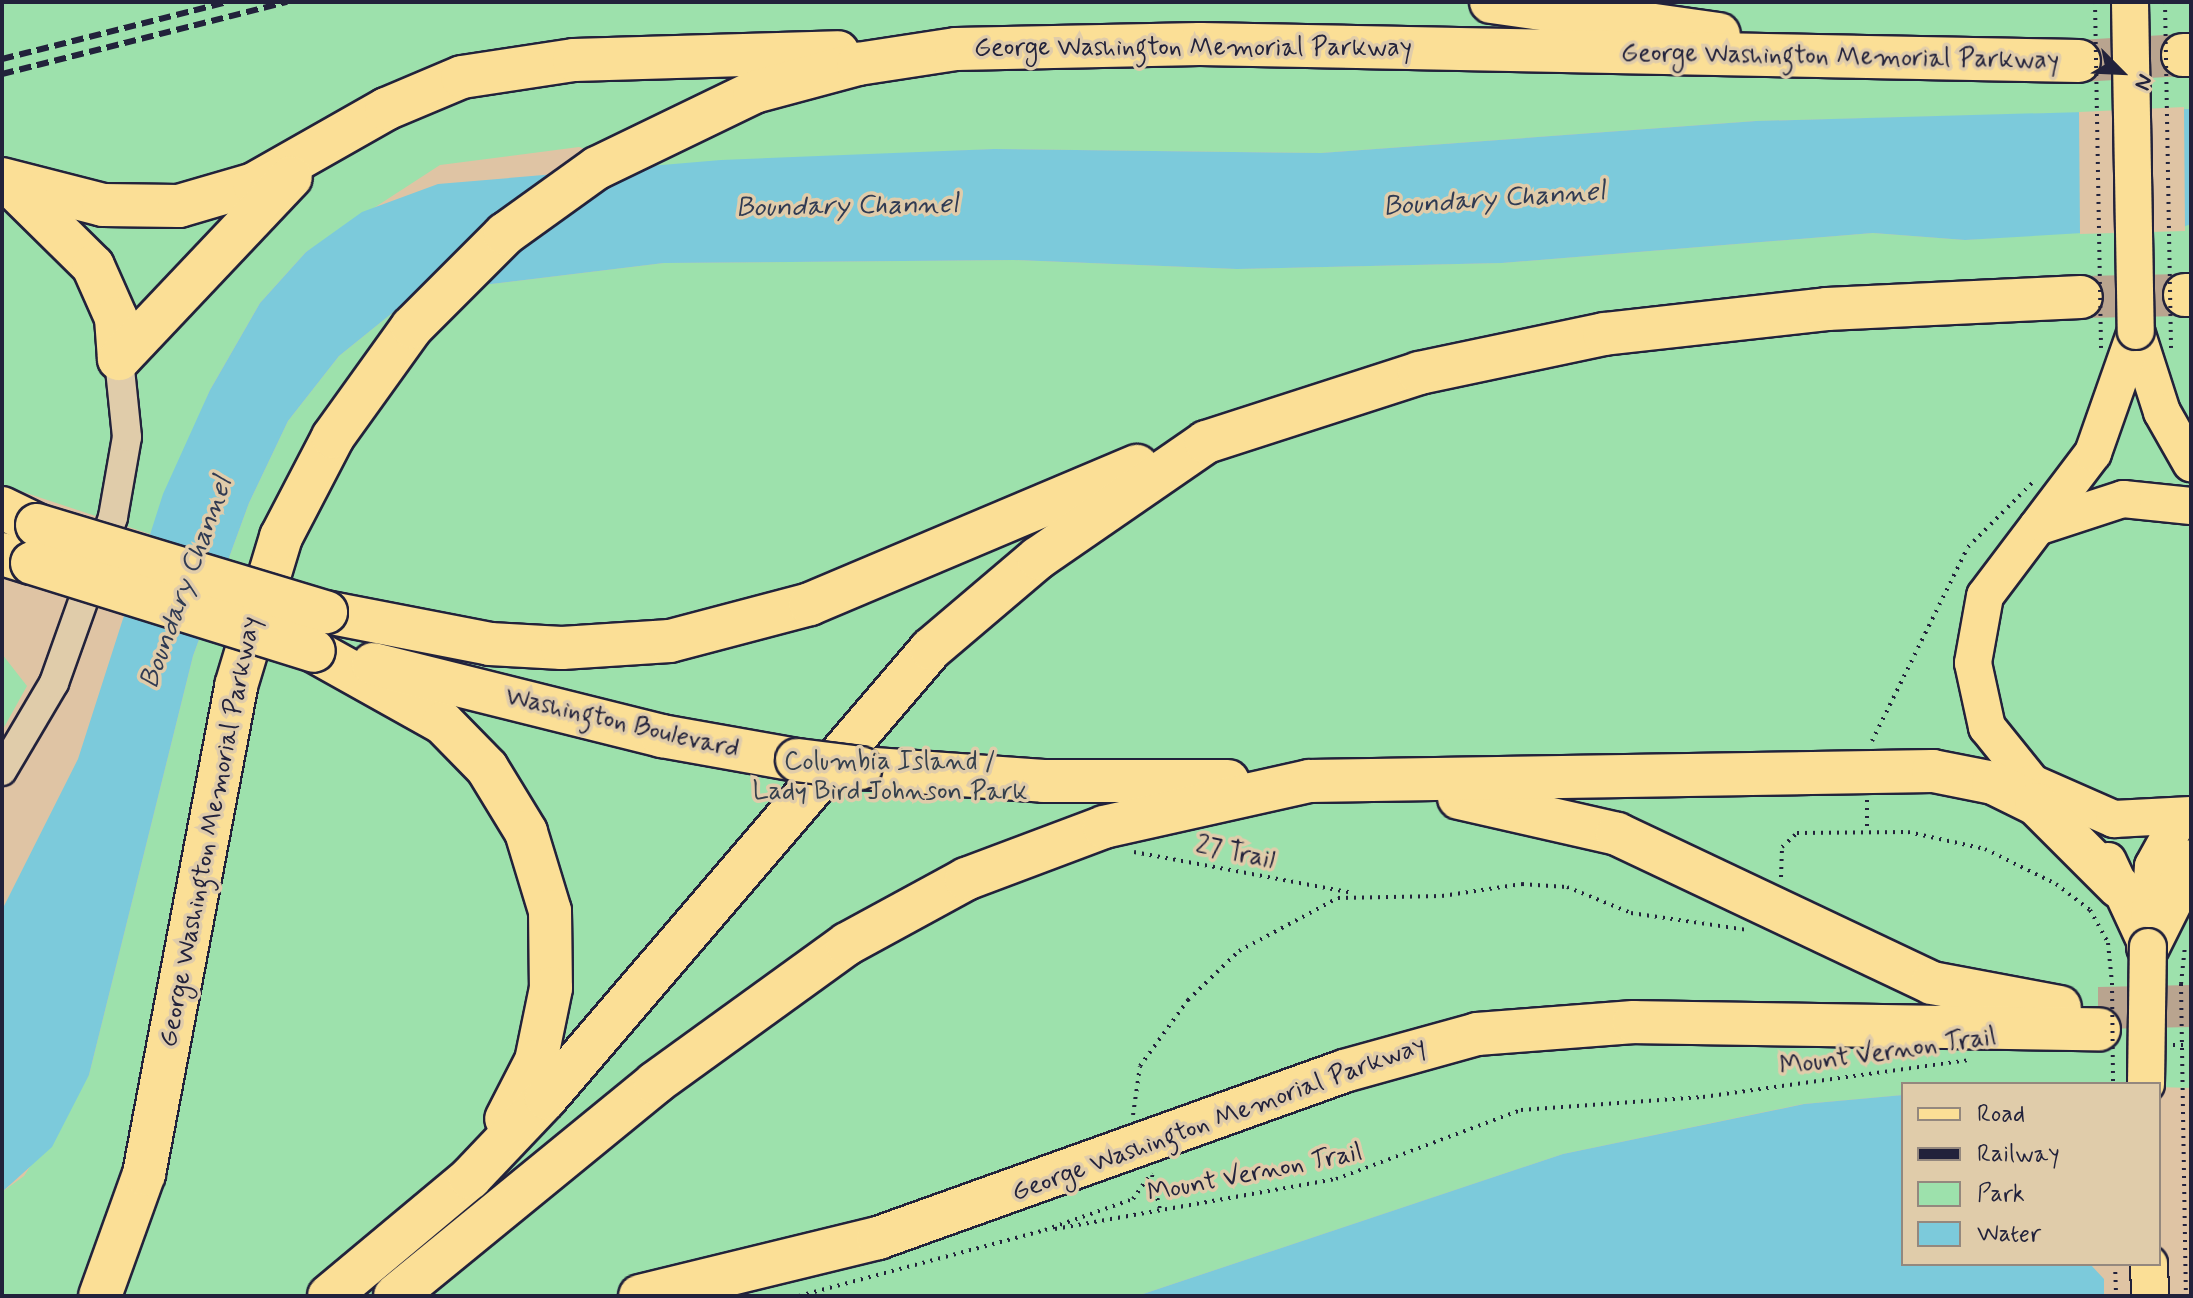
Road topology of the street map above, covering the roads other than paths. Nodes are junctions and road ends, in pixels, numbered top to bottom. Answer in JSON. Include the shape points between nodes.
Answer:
{"nodes":[{"id":1,"x":1491,"y":2,"type":"edge"},
{"id":2,"x":2130,"y":2,"type":"edge"},
{"id":3,"x":906,"y":54,"type":"junction"},
{"id":4,"x":1878,"y":61,"type":"junction"},
{"id":5,"x":2079,"y":61,"type":"tunnel mouth"},
{"id":6,"x":321,"y":149,"type":"junction"},
{"id":7,"x":2,"y":180,"type":"edge"},
{"id":8,"x":2,"y":204,"type":"edge"},
{"id":9,"x":2081,"y":297,"type":"tunnel mouth"},
{"id":10,"x":2136,"y":348,"type":"junction"},
{"id":11,"x":119,"y":359,"type":"junction"},
{"id":12,"x":1206,"y":442,"type":"junction"},
{"id":13,"x":2191,"y":463,"type":"edge"},
{"id":14,"x":2191,"y":506,"type":"edge"},
{"id":15,"x":2037,"y":527,"type":"junction"},
{"id":16,"x":15,"y":533,"type":"edge"},
{"id":17,"x":320,"y":631,"type":"junction"},
{"id":18,"x":2007,"y":760,"type":"junction"},
{"id":19,"x":2,"y":771,"type":"edge"},
{"id":20,"x":1876,"y":776,"type":"junction"},
{"id":21,"x":1364,"y":780,"type":"junction"},
{"id":22,"x":1309,"y":781,"type":"junction"},
{"id":23,"x":2054,"y":796,"type":"junction"},
{"id":24,"x":2185,"y":817,"type":"edge"},
{"id":25,"x":2191,"y":861,"type":"edge"},
{"id":26,"x":2119,"y":887,"type":"junction"},
{"id":27,"x":2148,"y":947,"type":"junction"},
{"id":28,"x":2146,"y":1082,"type":"edge"},
{"id":29,"x":470,"y":1178,"type":"junction"},
{"id":30,"x":2149,"y":1266,"type":"edge"},
{"id":31,"x":100,"y":1296,"type":"edge"},
{"id":32,"x":329,"y":1296,"type":"edge"},
{"id":33,"x":395,"y":1296,"type":"edge"},
{"id":34,"x":640,"y":1296,"type":"edge"},
{"id":35,"x":2150,"y":1296,"type":"edge"}],
"edges":[{"from":1,"to":4,"type":"highway"},
{"from":2,"to":10,"type":"main road","bridge":true},
{"from":3,"to":4,"type":"highway","name":"George Washington Memorial Parkway","via":[[1200,44]]},
{"from":3,"to":6,"type":"highway","via":[[664,56],[517,66],[438,86]]},
{"from":3,"to":31,"type":"highway","name":"George Washington Memorial Parkway","via":[[754,92],[631,147],[505,234],[383,363],[313,470],[254,610],[151,1140]]},
{"from":4,"to":5,"type":"highway","name":"George Washington Memorial Parkway"},
{"from":6,"to":7,"type":"highway","via":[[230,194],[166,207],[103,205]]},
{"from":6,"to":11,"type":"highway"},
{"from":7,"to":11,"type":"highway","via":[[43,211],[93,266],[116,318]]},
{"from":8,"to":11,"type":"highway","via":[[73,271]]},
{"from":9,"to":12,"type":"highway","via":[[1827,309],[1604,334],[1419,373]]},
{"from":10,"to":13,"type":"main road","via":[[2162,412]]},
{"from":10,"to":15,"type":"main road","via":[[2093,453]]},
{"from":11,"to":19,"type":"street","via":[[127,437],[113,517],[54,683]]},
{"from":12,"to":17,"type":"highway","name":"Washington Boulevard","via":[[821,600],[707,634],[551,648]]},
{"from":12,"to":29,"type":"highway","via":[[1038,558],[931,649]]},
{"from":14,"to":15,"type":"main road","via":[[2123,499]]},
{"from":15,"to":18,"type":"main road","via":[[1997,574],[1976,628],[1977,695]]},
{"from":16,"to":17,"type":"highway","name":"Washington Boulevard","bridge":true},
{"from":17,"to":22,"type":"highway","name":"Washington Boulevard","bridge":true,"via":[[662,736],[797,760],[1044,781]]},
{"from":17,"to":29,"type":"highway","via":[[471,749],[515,809],[545,884],[553,962],[542,1038],[527,1081]]},
{"from":18,"to":20,"type":"highway","via":[[1936,757]]},
{"from":18,"to":23,"type":"main road"},
{"from":20,"to":21,"type":"highway"},
{"from":20,"to":26,"type":"highway","via":[[1963,774],[2024,796],[2071,831]]},
{"from":21,"to":22,"type":"highway"},
{"from":21,"to":34,"type":"highway","name":"George Washington Memorial Parkway","via":[[1535,810],[1617,834],[1952,990],[2103,1007],[1634,1022],[1477,1034],[1344,1071],[878,1238]]},
{"from":22,"to":33,"type":"highway","via":[[1080,834],[911,906],[698,1050]]},
{"from":23,"to":24,"type":"main road","via":[[2114,819]]},
{"from":23,"to":26,"type":"main road","via":[[2093,833]]},
{"from":24,"to":27,"type":"main road","via":[[2153,866]]},
{"from":25,"to":27,"type":"highway"},
{"from":26,"to":27,"type":"main road"},
{"from":27,"to":28,"type":"main road","bridge":true},
{"from":29,"to":32,"type":"highway"},
{"from":30,"to":35,"type":"main road"}]}
